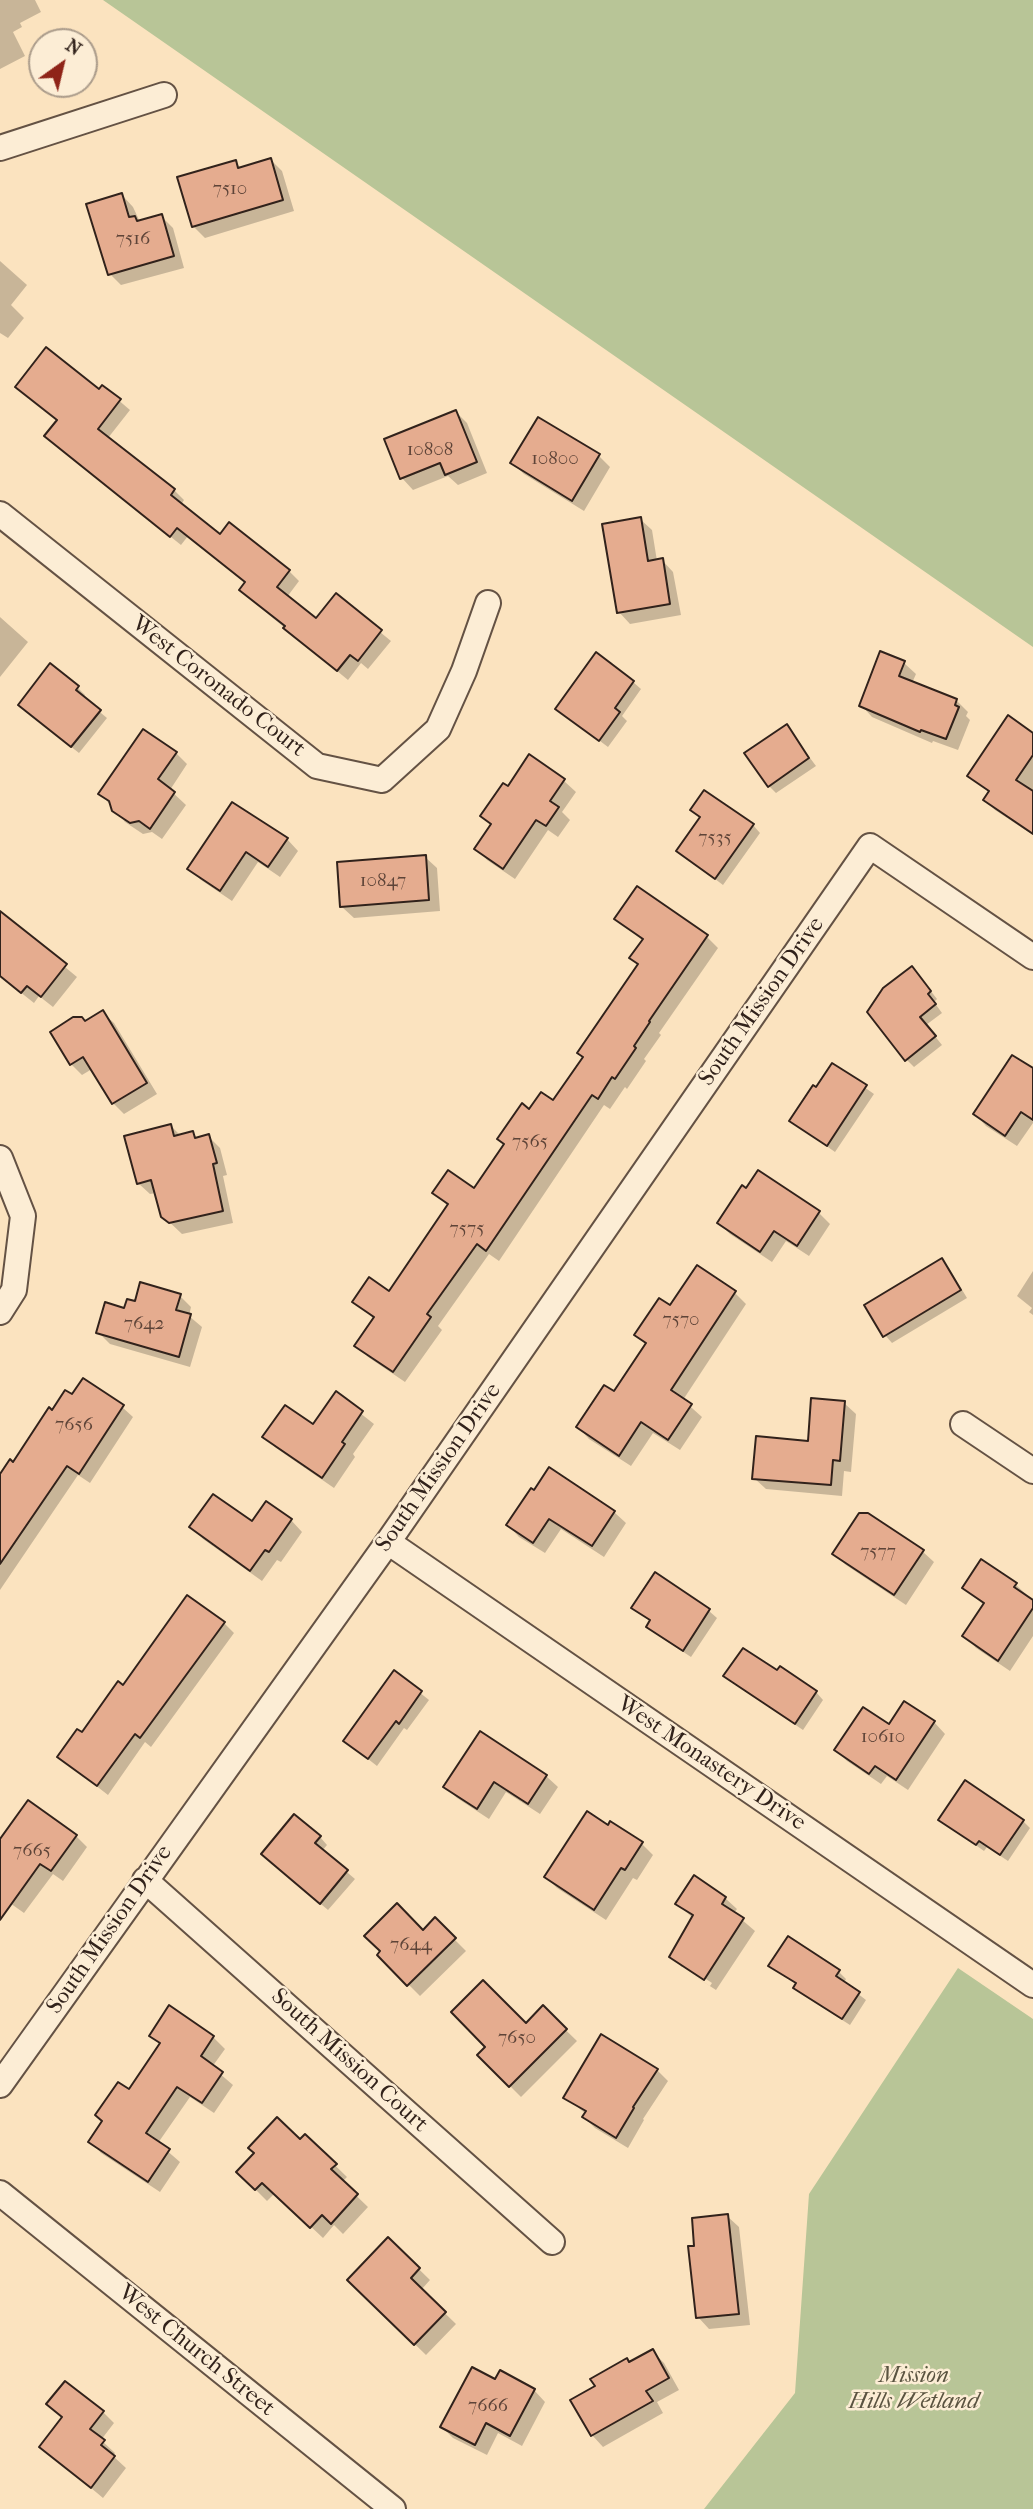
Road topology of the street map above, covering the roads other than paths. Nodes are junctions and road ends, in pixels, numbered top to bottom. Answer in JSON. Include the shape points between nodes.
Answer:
{"nodes":[{"id":1,"x":164,"y":95,"type":"dead end"},
{"id":2,"x":0,"y":148,"type":"edge"},
{"id":3,"x":0,"y":514,"type":"edge"},
{"id":4,"x":488,"y":603,"type":"dead end"},
{"id":5,"x":1033,"y":957,"type":"edge"},
{"id":6,"x":0,"y":1158,"type":"edge"},
{"id":7,"x":0,"y":1312,"type":"edge"},
{"id":8,"x":963,"y":1424,"type":"dead end"},
{"id":9,"x":1033,"y":1471,"type":"edge"},
{"id":10,"x":388,"y":1542,"type":"junction"},
{"id":11,"x":145,"y":1880,"type":"junction"},
{"id":12,"x":1033,"y":1985,"type":"edge"},
{"id":13,"x":0,"y":2085,"type":"edge"},
{"id":14,"x":0,"y":2193,"type":"edge"},
{"id":15,"x":552,"y":2242,"type":"dead end"},
{"id":16,"x":393,"y":2509,"type":"edge"}],
"edges":[{"from":1,"to":2,"type":"street"},
{"from":3,"to":4,"type":"street","name":"West Coronado Court","via":[[317,766],[382,780],[438,729]]},
{"from":5,"to":10,"type":"street","name":"South Mission Drive","via":[[870,846]]},
{"from":6,"to":7,"type":"street","via":[[23,1216],[14,1290]]},
{"from":8,"to":9,"type":"street"},
{"from":10,"to":11,"type":"street","name":"South Mission Drive"},
{"from":10,"to":12,"type":"street","name":"West Monastery Drive"},
{"from":11,"to":13,"type":"street","name":"South Mission Drive"},
{"from":11,"to":15,"type":"street","name":"South Mission Court"},
{"from":14,"to":16,"type":"street","name":"West Church Street"}]}
